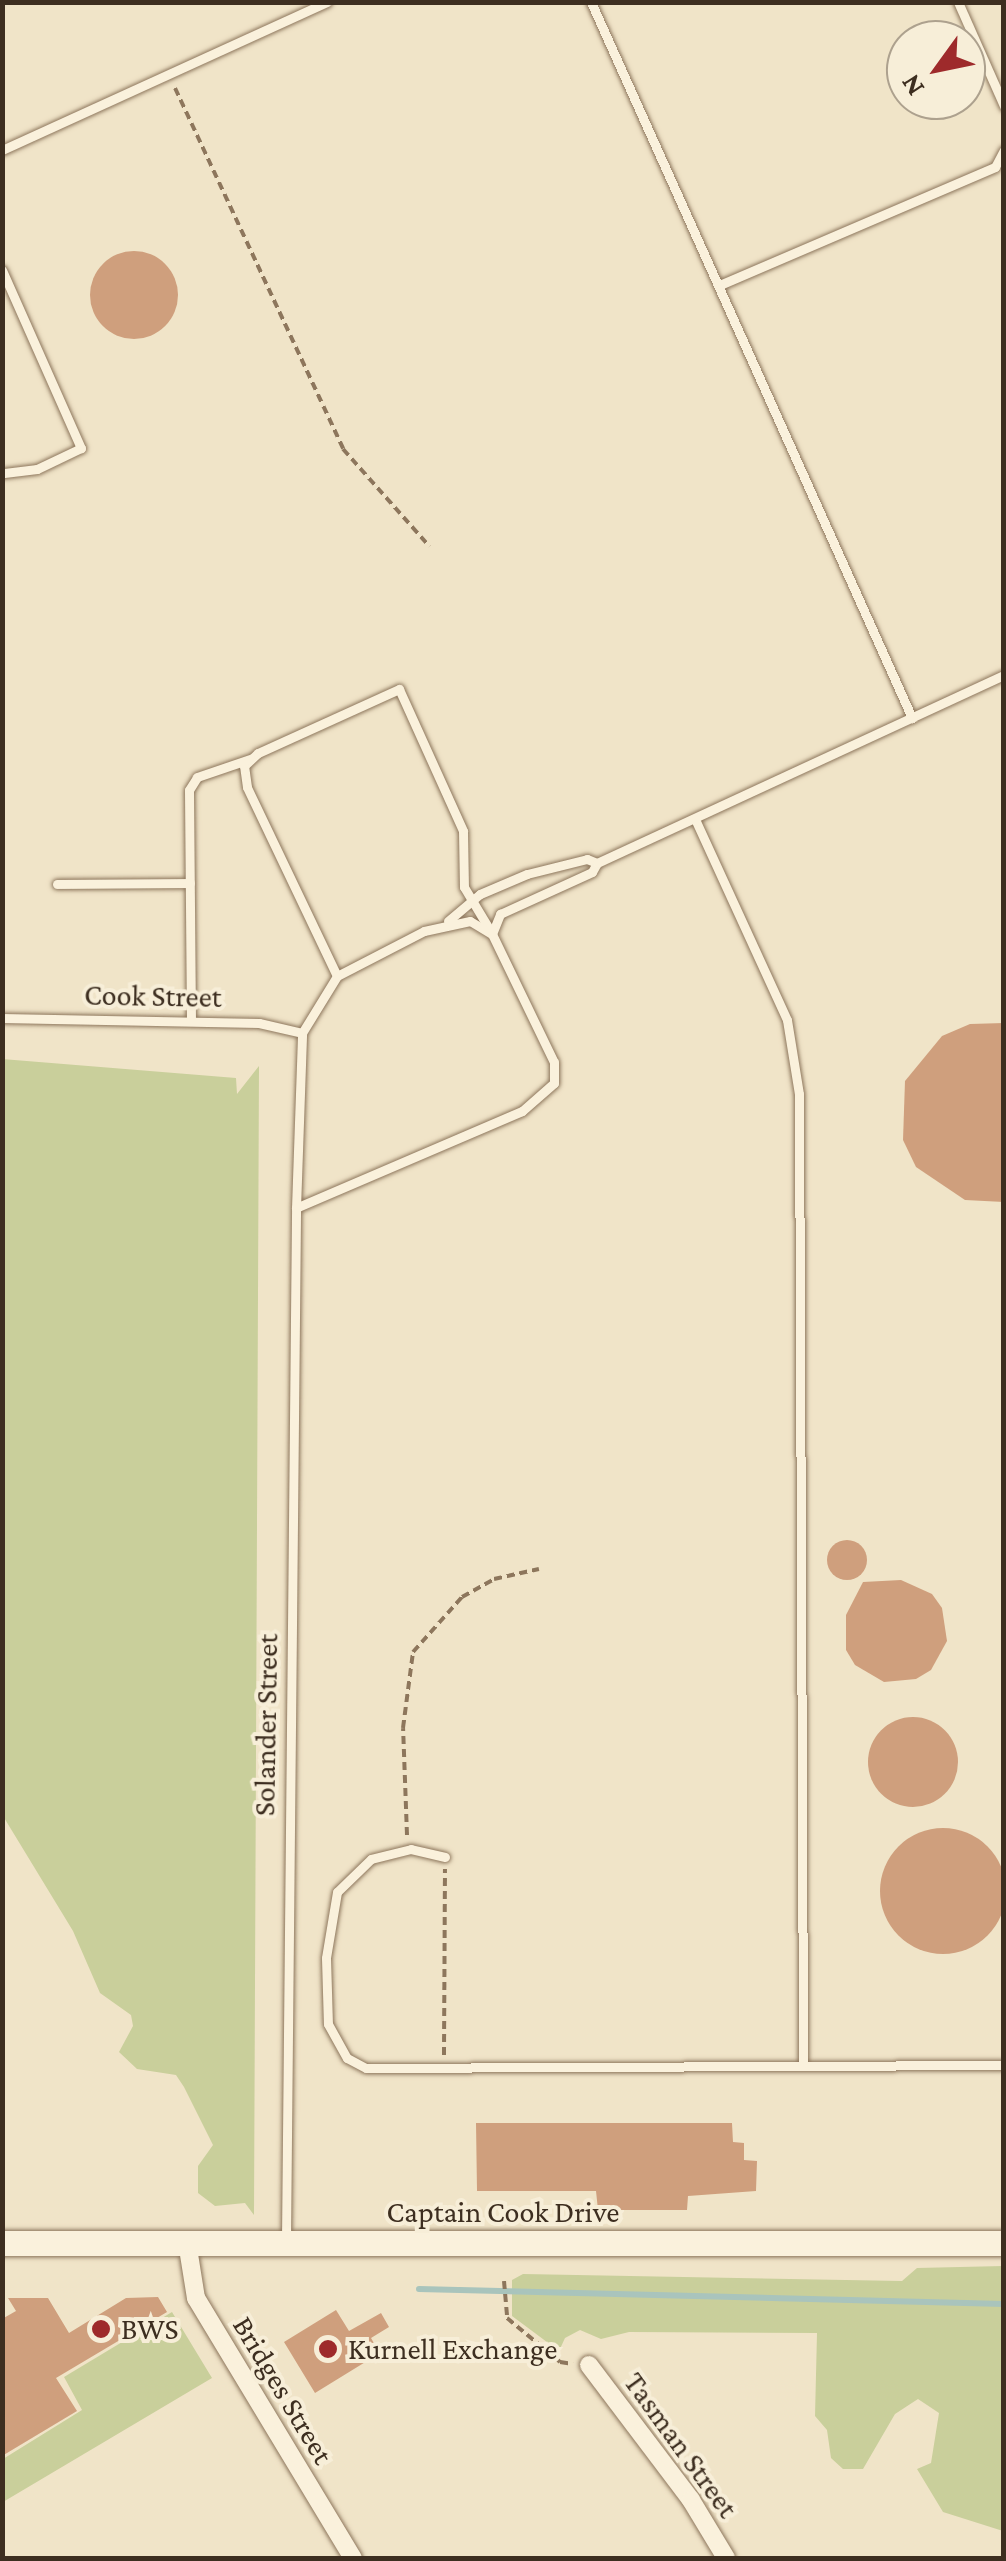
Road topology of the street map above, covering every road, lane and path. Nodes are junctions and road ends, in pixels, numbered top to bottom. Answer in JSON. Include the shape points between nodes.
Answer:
{"nodes":[{"id":1,"x":327,"y":2,"type":"edge"},
{"id":2,"x":591,"y":2,"type":"edge"},
{"id":3,"x":958,"y":2,"type":"edge"},
{"id":4,"x":169,"y":75,"type":"junction"},
{"id":5,"x":1004,"y":106,"type":"edge"},
{"id":6,"x":2,"y":150,"type":"edge"},
{"id":7,"x":1004,"y":150,"type":"edge"},
{"id":8,"x":2,"y":270,"type":"edge"},
{"id":9,"x":722,"y":284,"type":"junction"},
{"id":10,"x":2,"y":472,"type":"edge"},
{"id":11,"x":429,"y":546,"type":"dead end"},
{"id":12,"x":1004,"y":674,"type":"edge"},
{"id":13,"x":912,"y":718,"type":"junction"},
{"id":14,"x":251,"y":759,"type":"junction"},
{"id":15,"x":694,"y":820,"type":"junction"},
{"id":16,"x":597,"y":863,"type":"junction"},
{"id":17,"x":190,"y":883,"type":"junction"},
{"id":18,"x":57,"y":884,"type":"dead end"},
{"id":19,"x":473,"y":901,"type":"junction"},
{"id":20,"x":448,"y":922,"type":"junction"},
{"id":21,"x":492,"y":934,"type":"junction"},
{"id":22,"x":337,"y":976,"type":"junction"},
{"id":23,"x":2,"y":1018,"type":"edge"},
{"id":24,"x":191,"y":1021,"type":"junction"},
{"id":25,"x":302,"y":1033,"type":"junction"},
{"id":26,"x":296,"y":1208,"type":"junction"},
{"id":27,"x":539,"y":1568,"type":"dead end"},
{"id":28,"x":411,"y":1850,"type":"junction"},
{"id":29,"x":445,"y":1857,"type":"joint"},
{"id":30,"x":803,"y":2065,"type":"junction"},
{"id":31,"x":1004,"y":2065,"type":"edge"},
{"id":32,"x":453,"y":2071,"type":"junction"},
{"id":33,"x":187,"y":2242,"type":"junction"},
{"id":34,"x":2,"y":2243,"type":"edge"},
{"id":35,"x":1004,"y":2243,"type":"edge"},
{"id":36,"x":286,"y":2244,"type":"junction"},
{"id":37,"x":504,"y":2280,"type":"dead end"},
{"id":38,"x":588,"y":2366,"type":"joint"},
{"id":39,"x":352,"y":2558,"type":"edge"},
{"id":40,"x":726,"y":2558,"type":"edge"}],
"edges":[{"from":1,"to":4,"type":"lane"},
{"from":2,"to":9,"type":"lane"},
{"from":3,"to":5,"type":"lane"},
{"from":4,"to":6,"type":"lane"},
{"from":4,"to":11,"type":"path","via":[[343,449]]},
{"from":7,"to":9,"type":"lane","via":[[995,167]]},
{"from":8,"to":10,"type":"lane","via":[[81,448],[37,470]]},
{"from":9,"to":13,"type":"lane"},
{"from":12,"to":13,"type":"lane"},
{"from":13,"to":15,"type":"lane"},
{"from":14,"to":17,"type":"lane","via":[[197,777],[189,790]]},
{"from":14,"to":19,"type":"lane","via":[[399,688],[463,831],[464,887]]},
{"from":14,"to":22,"type":"lane","via":[[244,766],[247,786]]},
{"from":15,"to":16,"type":"lane"},
{"from":15,"to":30,"type":"lane","via":[[787,1020],[799,1094]]},
{"from":16,"to":19,"type":"lane","via":[[545,868]]},
{"from":16,"to":21,"type":"lane","via":[[592,872],[500,914]]},
{"from":17,"to":18,"type":"lane"},
{"from":17,"to":24,"type":"lane"},
{"from":19,"to":20,"type":"lane"},
{"from":19,"to":21,"type":"lane"},
{"from":20,"to":21,"type":"lane","via":[[470,920]]},
{"from":20,"to":22,"type":"lane"},
{"from":21,"to":26,"type":"lane","via":[[554,1062],[554,1083],[522,1111]]},
{"from":22,"to":25,"type":"lane","name":"Solander Street"},
{"from":23,"to":24,"type":"lane","name":"Cook Street"},
{"from":24,"to":25,"type":"lane","name":"Cook Street","via":[[259,1023]]},
{"from":25,"to":26,"type":"lane","name":"Solander Street"},
{"from":26,"to":36,"type":"lane","name":"Solander Street"},
{"from":27,"to":28,"type":"path","via":[[494,1579],[462,1597],[412,1652],[403,1728],[404,1820]]},
{"from":28,"to":29,"type":"lane"},
{"from":28,"to":32,"type":"lane","via":[[371,1859],[337,1892],[326,1958],[328,2024],[347,2058],[366,2068]]},
{"from":29,"to":32,"type":"path","via":[[444,2061]]},
{"from":30,"to":31,"type":"lane"},
{"from":30,"to":32,"type":"lane"},
{"from":33,"to":34,"type":"main road","name":"Captain Cook Drive"},
{"from":33,"to":36,"type":"main road","name":"Captain Cook Drive"},
{"from":33,"to":39,"type":"street","name":"Bridges Street","via":[[196,2298]]},
{"from":35,"to":36,"type":"main road","name":"Captain Cook Drive"},
{"from":37,"to":38,"type":"path","via":[[504,2312],[560,2362]]},
{"from":38,"to":40,"type":"street","name":"Tasman Street","via":[[692,2500]]}]}
